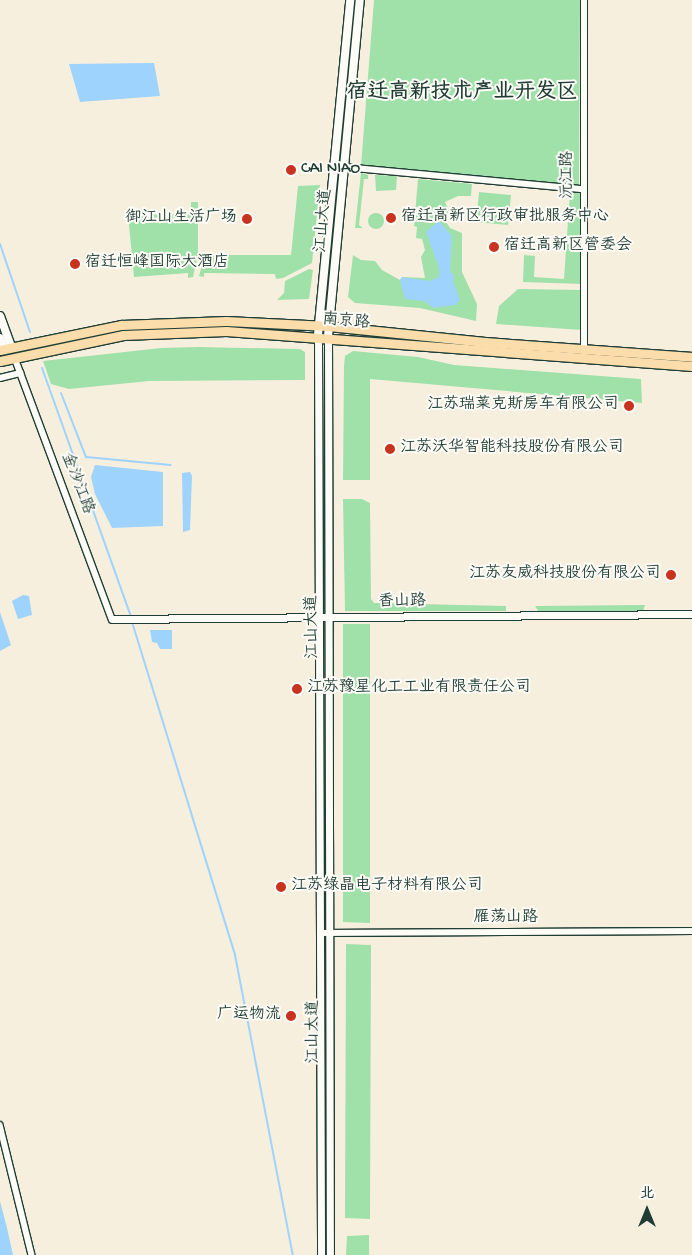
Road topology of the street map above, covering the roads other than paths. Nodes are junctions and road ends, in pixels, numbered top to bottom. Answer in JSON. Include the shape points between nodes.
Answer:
{"nodes":[{"id":1,"x":350,"y":0,"type":"edge"},
{"id":2,"x":360,"y":0,"type":"edge"},
{"id":3,"x":584,"y":0,"type":"edge"},
{"id":4,"x":344,"y":167,"type":"junction"},
{"id":5,"x":583,"y":189,"type":"junction"},
{"id":6,"x":0,"y":316,"type":"edge"},
{"id":7,"x":324,"y":326,"type":"junction"},
{"id":8,"x":323,"y":336,"type":"junction"},
{"id":9,"x":0,"y":338,"type":"edge"},
{"id":10,"x":5,"y":349,"type":"edge"},
{"id":11,"x":584,"y":351,"type":"junction"},
{"id":12,"x":692,"y":357,"type":"edge"},
{"id":13,"x":15,"y":358,"type":"junction"},
{"id":14,"x":0,"y":362,"type":"edge"},
{"id":15,"x":692,"y":366,"type":"edge"},
{"id":16,"x":20,"y":373,"type":"junction"},
{"id":17,"x":0,"y":378,"type":"edge"},
{"id":18,"x":692,"y":614,"type":"edge"},
{"id":19,"x":318,"y":617,"type":"junction"},
{"id":20,"x":327,"y":617,"type":"junction"},
{"id":21,"x":112,"y":619,"type":"joint"},
{"id":22,"x":692,"y":931,"type":"edge"},
{"id":23,"x":325,"y":933,"type":"junction"},
{"id":24,"x":0,"y":1125,"type":"edge"},
{"id":25,"x":32,"y":1255,"type":"edge"},
{"id":26,"x":321,"y":1255,"type":"edge"},
{"id":27,"x":330,"y":1255,"type":"edge"}],
"edges":[{"from":1,"to":7,"type":"main road","name":"江山大道"},
{"from":2,"to":4,"type":"main road","name":"江山大道"},
{"from":3,"to":5,"type":"street","name":"沅江路"},
{"from":4,"to":5,"type":"street"},
{"from":4,"to":7,"type":"main road","name":"江山大道"},
{"from":5,"to":11,"type":"street","name":"沅江路"},
{"from":6,"to":10,"type":"main road"},
{"from":7,"to":8,"type":"main road","name":"江山大道"},
{"from":7,"to":10,"type":"main road","name":"南京路","via":[[226,321],[152,322],[79,332]]},
{"from":7,"to":11,"type":"main road","name":"南京路"},
{"from":8,"to":13,"type":"main road","name":"南京路","via":[[226,331],[151,332],[81,342]]},
{"from":8,"to":15,"type":"main road","name":"南京路"},
{"from":8,"to":19,"type":"street","name":"江山大道"},
{"from":8,"to":20,"type":"street","name":"江山大道"},
{"from":9,"to":10,"type":"main road"},
{"from":11,"to":12,"type":"main road","name":"南京路"},
{"from":13,"to":14,"type":"main road","name":"南京路"},
{"from":13,"to":16,"type":"street","name":"金沙江路"},
{"from":16,"to":17,"type":"street"},
{"from":16,"to":21,"type":"street","name":"金沙江路"},
{"from":18,"to":20,"type":"street","name":"香山路"},
{"from":19,"to":20,"type":"street","name":"香山路"},
{"from":19,"to":21,"type":"street","name":"香山路"},
{"from":19,"to":23,"type":"street","name":"江山大道"},
{"from":20,"to":23,"type":"street","name":"江山大道"},
{"from":22,"to":23,"type":"street","name":"雁荡山路"},
{"from":23,"to":26,"type":"street","name":"江山大道"},
{"from":23,"to":27,"type":"street","name":"江山大道"},
{"from":24,"to":25,"type":"street"}]}
